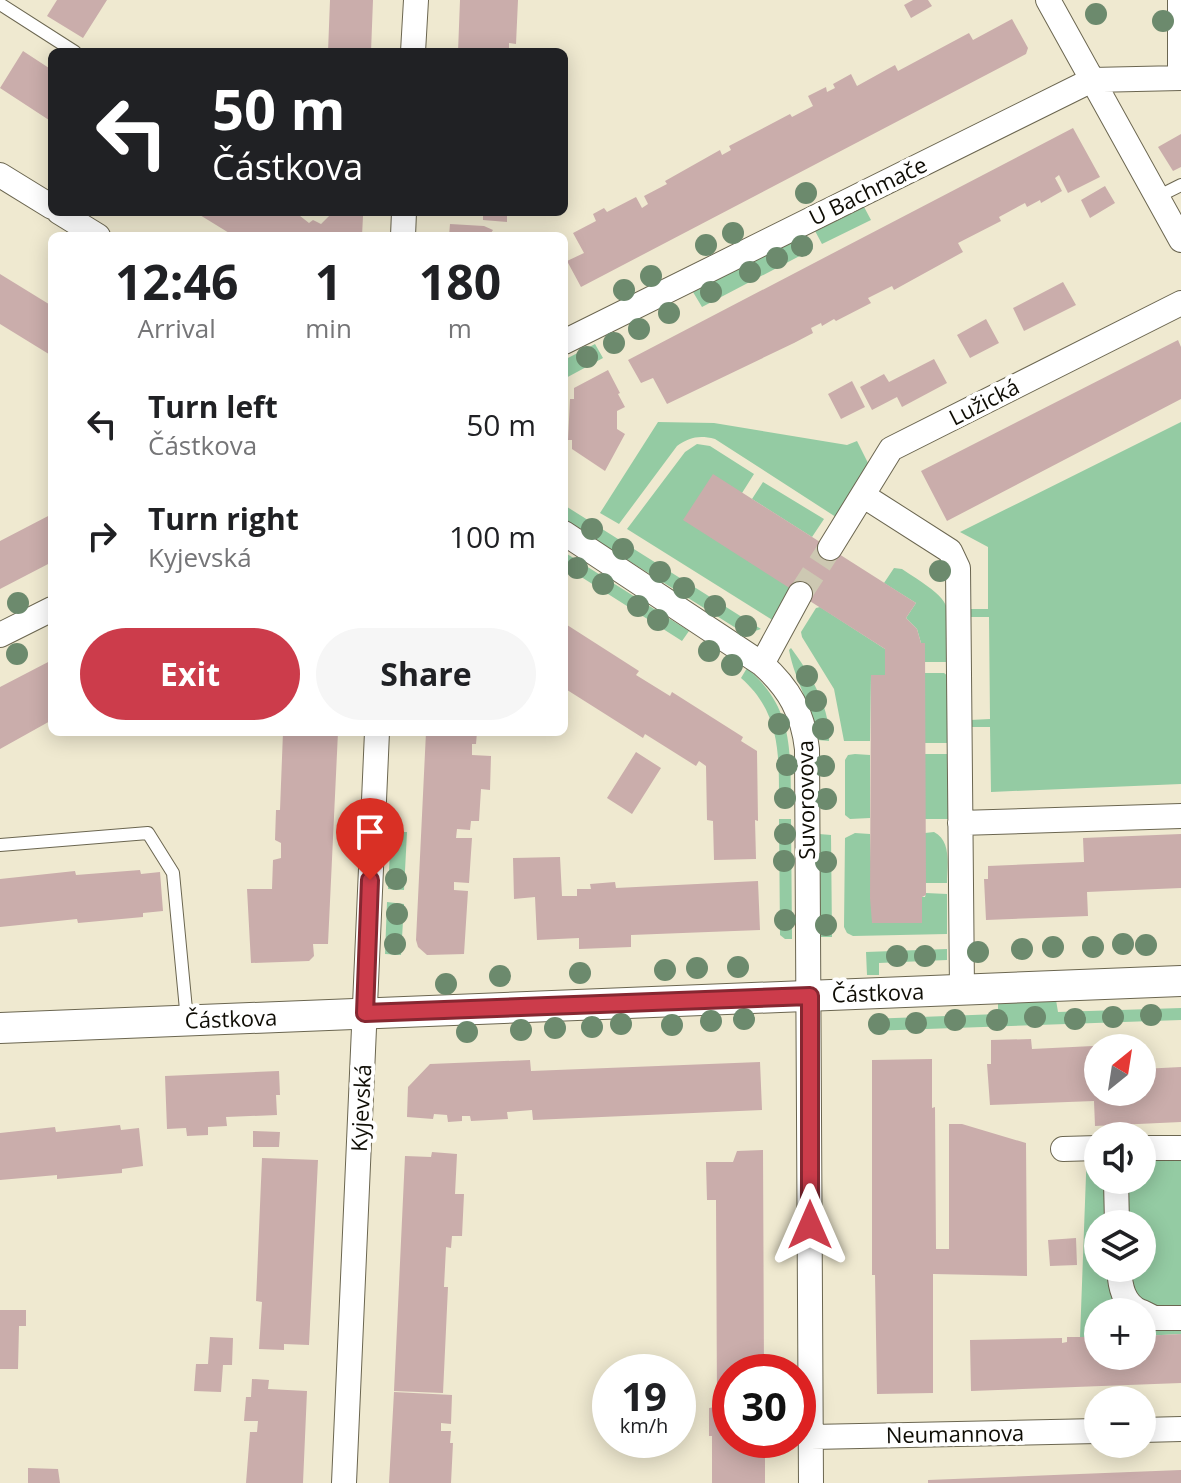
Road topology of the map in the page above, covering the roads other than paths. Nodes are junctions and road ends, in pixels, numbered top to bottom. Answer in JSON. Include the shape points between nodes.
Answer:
{"nodes":[{"id":1,"x":416,"y":0,"type":"edge"},
{"id":2,"x":1048,"y":0,"type":"edge"},
{"id":3,"x":1180,"y":0,"type":"edge"},
{"id":4,"x":0,"y":4,"type":"edge"},
{"id":5,"x":69,"y":48,"type":"edge"},
{"id":6,"x":413,"y":48,"type":"edge"},
{"id":7,"x":1180,"y":78,"type":"edge"},
{"id":8,"x":1092,"y":80,"type":"junction"},
{"id":9,"x":0,"y":175,"type":"edge"},
{"id":10,"x":1181,"y":185,"type":"edge"},
{"id":11,"x":1157,"y":197,"type":"junction"},
{"id":12,"x":48,"y":205,"type":"edge"},
{"id":13,"x":66,"y":216,"type":"edge"},
{"id":14,"x":92,"y":232,"type":"edge"},
{"id":15,"x":1181,"y":240,"type":"edge"},
{"id":16,"x":1181,"y":303,"type":"edge"},
{"id":17,"x":568,"y":340,"type":"edge"},
{"id":18,"x":864,"y":496,"type":"junction"},
{"id":19,"x":568,"y":536,"type":"edge"},
{"id":20,"x":830,"y":548,"type":"tunnel mouth"},
{"id":21,"x":800,"y":594,"type":"tunnel mouth"},
{"id":22,"x":48,"y":611,"type":"edge"},
{"id":23,"x":0,"y":635,"type":"edge"},
{"id":24,"x":762,"y":664,"type":"junction"},
{"id":25,"x":377,"y":736,"type":"edge"},
{"id":26,"x":1181,"y":816,"type":"edge"},
{"id":27,"x":960,"y":823,"type":"junction"},
{"id":28,"x":0,"y":845,"type":"edge"},
{"id":29,"x":1181,"y":981,"type":"edge"},
{"id":30,"x":962,"y":990,"type":"junction"},
{"id":31,"x":810,"y":996,"type":"junction"},
{"id":32,"x":365,"y":1013,"type":"junction"},
{"id":33,"x":187,"y":1020,"type":"junction"},
{"id":34,"x":0,"y":1028,"type":"edge"},
{"id":35,"x":1084,"y":1148,"type":"edge"},
{"id":36,"x":1156,"y":1148,"type":"edge"},
{"id":37,"x":1181,"y":1148,"type":"edge"},
{"id":38,"x":1063,"y":1149,"type":"dead end"},
{"id":39,"x":1156,"y":1318,"type":"edge"},
{"id":40,"x":1181,"y":1318,"type":"edge"},
{"id":41,"x":811,"y":1354,"type":"edge"},
{"id":42,"x":1181,"y":1429,"type":"edge"},
{"id":43,"x":1156,"y":1430,"type":"edge"},
{"id":44,"x":1084,"y":1431,"type":"edge"},
{"id":45,"x":816,"y":1437,"type":"edge"},
{"id":46,"x":811,"y":1458,"type":"edge"},
{"id":47,"x":344,"y":1483,"type":"edge"},
{"id":48,"x":811,"y":1483,"type":"edge"}],
"edges":[{"from":1,"to":6,"type":"street"},
{"from":2,"to":8,"type":"street"},
{"from":3,"to":7,"type":"street"},
{"from":4,"to":5,"type":"lane"},
{"from":7,"to":8,"type":"street","name":"U Bachmače"},
{"from":8,"to":11,"type":"street"},
{"from":8,"to":17,"type":"street","name":"U Bachmače"},
{"from":9,"to":12,"type":"street"},
{"from":10,"to":11,"type":"lane"},
{"from":11,"to":15,"type":"street"},
{"from":13,"to":14,"type":"street"},
{"from":16,"to":18,"type":"street","name":"Lužická","via":[[891,449]]},
{"from":18,"to":20,"type":"street","name":"Lužická"},
{"from":18,"to":27,"type":"street","via":[[950,551],[958,568]]},
{"from":19,"to":24,"type":"street","name":"Suvorovova"},
{"from":21,"to":24,"type":"street"},
{"from":22,"to":23,"type":"street"},
{"from":24,"to":31,"type":"street","name":"Suvorovova","via":[[797,705],[807,745]]},
{"from":25,"to":32,"type":"street","name":"Kyjevská"},
{"from":26,"to":27,"type":"street"},
{"from":27,"to":30,"type":"street"},
{"from":28,"to":33,"type":"lane","via":[[148,833],[173,873]]},
{"from":29,"to":30,"type":"street","name":"Částkova"},
{"from":30,"to":31,"type":"street","name":"Částkova"},
{"from":31,"to":32,"type":"street","name":"Částkova"},
{"from":31,"to":41,"type":"street","name":"Suvorovova"},
{"from":32,"to":33,"type":"street","name":"Částkova"},
{"from":32,"to":47,"type":"street","name":"Kyjevská"},
{"from":33,"to":34,"type":"street","name":"Částkova"},
{"from":35,"to":38,"type":"street"},
{"from":36,"to":37,"type":"street"},
{"from":39,"to":40,"type":"street"},
{"from":42,"to":43,"type":"street"},
{"from":44,"to":45,"type":"street","name":"Neumannova"},
{"from":46,"to":48,"type":"street","name":"Suvorovova"}]}
